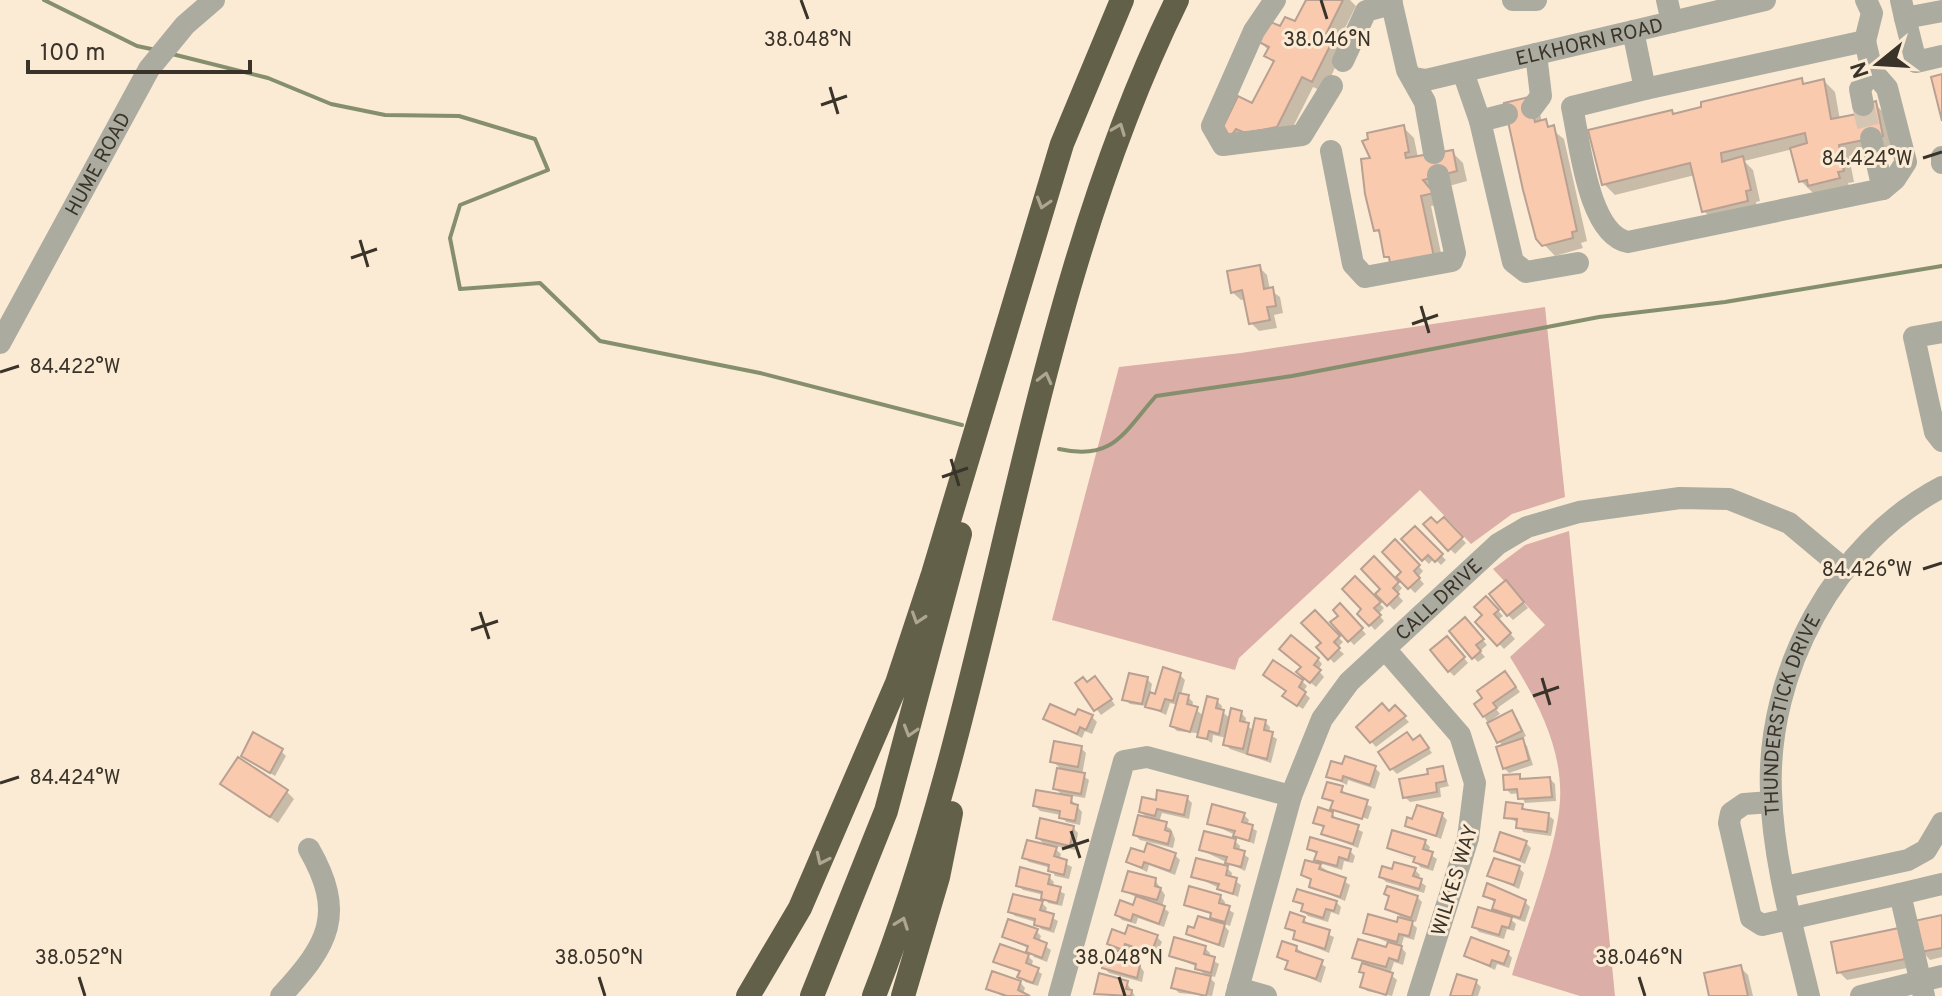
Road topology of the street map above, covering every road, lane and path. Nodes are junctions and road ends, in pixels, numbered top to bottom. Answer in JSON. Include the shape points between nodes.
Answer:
{"nodes":[{"id":1,"x":1122,"y":0,"type":"edge"},
{"id":2,"x":1177,"y":0,"type":"edge"},
{"id":3,"x":1275,"y":0,"type":"edge"},
{"id":4,"x":1513,"y":0,"type":"edge"},
{"id":5,"x":1536,"y":0,"type":"edge"},
{"id":6,"x":1765,"y":0,"type":"edge"},
{"id":7,"x":1866,"y":0,"type":"edge"},
{"id":8,"x":1391,"y":2,"type":"edge"},
{"id":9,"x":1365,"y":6,"type":"edge"},
{"id":10,"x":1903,"y":9,"type":"edge"},
{"id":11,"x":195,"y":10,"type":"edge"},
{"id":12,"x":1670,"y":11,"type":"edge"},
{"id":13,"x":1942,"y":11,"type":"edge"},
{"id":14,"x":1633,"y":31,"type":"junction"},
{"id":15,"x":1865,"y":41,"type":"junction"},
{"id":16,"x":1536,"y":54,"type":"junction"},
{"id":17,"x":1942,"y":56,"type":"edge"},
{"id":18,"x":1343,"y":61,"type":"dead end"},
{"id":19,"x":1872,"y":71,"type":"junction"},
{"id":20,"x":1463,"y":72,"type":"junction"},
{"id":21,"x":1414,"y":78,"type":"junction"},
{"id":22,"x":1332,"y":86,"type":"dead end"},
{"id":23,"x":1645,"y":89,"type":"junction"},
{"id":24,"x":1863,"y":105,"type":"tunnel mouth"},
{"id":25,"x":1532,"y":108,"type":"dead end"},
{"id":26,"x":1507,"y":114,"type":"dead end"},
{"id":27,"x":1480,"y":121,"type":"junction"},
{"id":28,"x":1871,"y":138,"type":"tunnel mouth"},
{"id":29,"x":1331,"y":151,"type":"dead end"},
{"id":30,"x":1942,"y":157,"type":"edge"},
{"id":31,"x":1942,"y":163,"type":"edge"},
{"id":32,"x":1883,"y":189,"type":"junction"},
{"id":33,"x":1578,"y":263,"type":"dead end"},
{"id":34,"x":1942,"y":332,"type":"edge"},
{"id":35,"x":0,"y":343,"type":"edge"},
{"id":36,"x":999,"y":356,"type":"junction"},
{"id":37,"x":1942,"y":441,"type":"edge"},
{"id":38,"x":1026,"y":454,"type":"junction"},
{"id":39,"x":1942,"y":487,"type":"edge"},
{"id":40,"x":1844,"y":569,"type":"junction"},
{"id":41,"x":1385,"y":649,"type":"junction"},
{"id":42,"x":1291,"y":796,"type":"junction"},
{"id":43,"x":1771,"y":802,"type":"junction"},
{"id":44,"x":1942,"y":823,"type":"edge"},
{"id":45,"x":309,"y":849,"type":"dead end"},
{"id":46,"x":1942,"y":884,"type":"edge"},
{"id":47,"x":1785,"y":887,"type":"junction"},
{"id":48,"x":1900,"y":894,"type":"junction"},
{"id":49,"x":1791,"y":920,"type":"junction"},
{"id":50,"x":1929,"y":985,"type":"edge"},
{"id":51,"x":1237,"y":992,"type":"edge"},
{"id":52,"x":281,"y":996,"type":"edge"},
{"id":53,"x":748,"y":996,"type":"edge"},
{"id":54,"x":812,"y":996,"type":"edge"},
{"id":55,"x":874,"y":996,"type":"edge"},
{"id":56,"x":903,"y":996,"type":"edge"},
{"id":57,"x":1059,"y":996,"type":"edge"},
{"id":58,"x":1266,"y":996,"type":"edge"},
{"id":59,"x":1418,"y":996,"type":"edge"},
{"id":60,"x":1809,"y":996,"type":"edge"},
{"id":61,"x":1861,"y":996,"type":"edge"}],
"edges":[{"from":1,"to":36,"type":"highway","one_way":true,"via":[[1062,144]]},
{"from":38,"to":2,"type":"highway","one_way":true,"via":[[1100,181]]},
{"from":3,"to":22,"type":"street","via":[[1254,31],[1212,126],[1223,145],[1302,135]]},
{"from":4,"to":5,"type":"street"},
{"from":6,"to":12,"type":"street","name":"ELKHORN ROAD"},
{"from":7,"to":15,"type":"street","via":[[1872,13]]},
{"from":8,"to":9,"type":"street"},
{"from":8,"to":21,"type":"street","via":[[1404,62]]},
{"from":9,"to":18,"type":"street"},
{"from":10,"to":13,"type":"street"},
{"from":10,"to":17,"type":"street","via":[[1916,62]]},
{"from":11,"to":35,"type":"street","name":"HUME ROAD","via":[[149,69]]},
{"from":12,"to":14,"type":"street","name":"ELKHORN ROAD"},
{"from":14,"to":16,"type":"street","name":"ELKHORN ROAD"},
{"from":14,"to":23,"type":"street"},
{"from":15,"to":19,"type":"street"},
{"from":15,"to":23,"type":"street"},
{"from":16,"to":20,"type":"street","name":"ELKHORN ROAD"},
{"from":16,"to":25,"type":"street","via":[[1541,96]]},
{"from":19,"to":24,"type":"street","via":[[1860,89]]},
{"from":19,"to":32,"type":"street","via":[[1887,88],[1906,162]]},
{"from":20,"to":21,"type":"street","name":"ELKHORN ROAD"},
{"from":20,"to":27,"type":"street"},
{"from":21,"to":29,"type":"street","via":[[1425,102],[1455,253],[1452,261],[1365,277],[1353,264]]},
{"from":23,"to":32,"type":"street","via":[[1572,107],[1597,217],[1616,240],[1628,242]]},
{"from":26,"to":27,"type":"street"},
{"from":27,"to":33,"type":"street","via":[[1513,262],[1526,272]]},
{"from":28,"to":32,"type":"street"},
{"from":30,"to":31,"type":"street"},
{"from":34,"to":37,"type":"street","via":[[1914,337],[1935,432]]},
{"from":36,"to":53,"type":"highway","one_way":true,"via":[[881,724],[800,908]]},
{"from":36,"to":54,"type":"highway","one_way":true,"via":[[956,556],[914,716],[881,825]]},
{"from":55,"to":38,"type":"highway","one_way":true,"via":[[937,812]]},
{"from":38,"to":56,"type":"highway","via":[[938,877]]},
{"from":39,"to":40,"type":"street","name":"THUNDERSTICK DRIVE","via":[[1904,512]]},
{"from":40,"to":41,"type":"street","name":"CALL DRIVE","via":[[1789,523],[1729,499],[1680,498],[1579,512],[1527,527],[1498,544]]},
{"from":40,"to":43,"type":"street","name":"THUNDERSTICK DRIVE","via":[[1802,639],[1785,685],[1773,739]]},
{"from":41,"to":42,"type":"street","name":"CALL DRIVE","via":[[1349,682],[1322,719]]},
{"from":41,"to":59,"type":"street","name":"WILKES WAY","via":[[1460,735],[1475,783],[1468,838]]},
{"from":42,"to":51,"type":"street","name":"CALL DRIVE"},
{"from":42,"to":57,"type":"street","via":[[1147,757],[1124,761]]},
{"from":43,"to":47,"type":"street","name":"THUNDERSTICK DRIVE"},
{"from":43,"to":49,"type":"street","via":[[1744,804],[1731,813],[1729,823],[1751,918],[1762,925]]},
{"from":44,"to":47,"type":"street","via":[[1926,850],[1908,860]]},
{"from":45,"to":52,"type":"street","via":[[329,891],[330,922],[320,951]]},
{"from":46,"to":48,"type":"street"},
{"from":47,"to":49,"type":"street","name":"THUNDERSTICK DRIVE"},
{"from":48,"to":49,"type":"street"},
{"from":48,"to":50,"type":"street"},
{"from":49,"to":60,"type":"street","name":"THUNDERSTICK DRIVE"},
{"from":50,"to":61,"type":"street"},
{"from":51,"to":58,"type":"street"}]}
